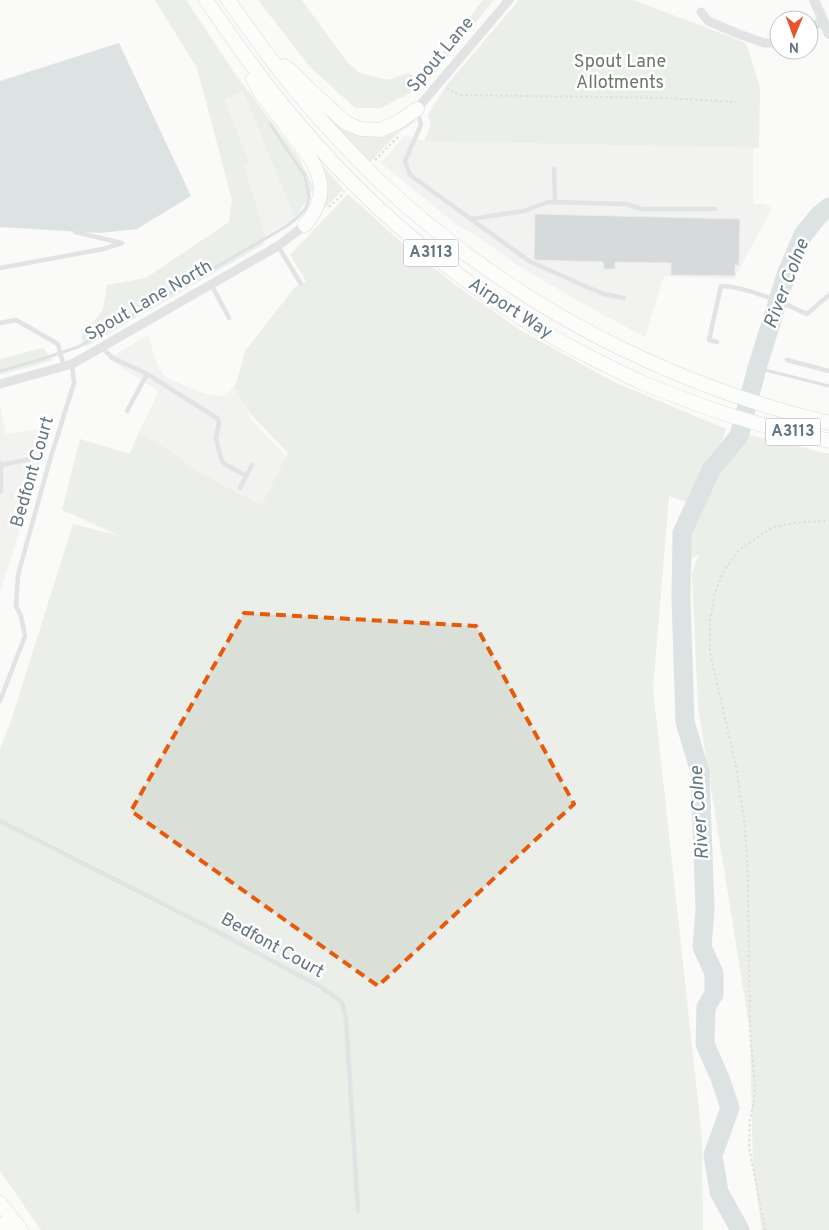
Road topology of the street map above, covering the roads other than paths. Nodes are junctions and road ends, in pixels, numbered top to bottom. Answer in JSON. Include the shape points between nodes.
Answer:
{"nodes":[{"id":1,"x":206,"y":0,"type":"edge"},
{"id":2,"x":228,"y":0,"type":"edge"},
{"id":3,"x":509,"y":0,"type":"edge"},
{"id":4,"x":814,"y":0,"type":"edge"},
{"id":5,"x":701,"y":12,"type":"dead end"},
{"id":6,"x":823,"y":22,"type":"junction"},
{"id":7,"x":819,"y":24,"type":"edge"},
{"id":8,"x":829,"y":34,"type":"edge"},
{"id":9,"x":769,"y":43,"type":"edge"},
{"id":10,"x":236,"y":44,"type":"junction"},
{"id":11,"x":270,"y":59,"type":"junction"},
{"id":12,"x":417,"y":109,"type":"junction"},
{"id":13,"x":554,"y":169,"type":"dead end"},
{"id":14,"x":556,"y":202,"type":"junction"},
{"id":15,"x":716,"y":209,"type":"dead end"},
{"id":16,"x":471,"y":219,"type":"junction"},
{"id":17,"x":305,"y":225,"type":"joint"},
{"id":18,"x":75,"y":232,"type":"dead end"},
{"id":19,"x":278,"y":246,"type":"junction"},
{"id":20,"x":0,"y":268,"type":"edge"},
{"id":21,"x":211,"y":284,"type":"junction"},
{"id":22,"x":301,"y":284,"type":"dead end"},
{"id":23,"x":829,"y":295,"type":"edge"},
{"id":24,"x":624,"y":298,"type":"dead end"},
{"id":25,"x":229,"y":318,"type":"dead end"},
{"id":26,"x":0,"y":323,"type":"edge"},
{"id":27,"x":717,"y":342,"type":"dead end"},
{"id":28,"x":102,"y":348,"type":"junction"},
{"id":29,"x":787,"y":360,"type":"dead end"},
{"id":30,"x":66,"y":363,"type":"junction"},
{"id":31,"x":829,"y":371,"type":"edge"},
{"id":32,"x":147,"y":374,"type":"junction"},
{"id":33,"x":0,"y":384,"type":"edge"},
{"id":34,"x":127,"y":411,"type":"dead end"},
{"id":35,"x":829,"y":423,"type":"edge"},
{"id":36,"x":829,"y":441,"type":"edge"},
{"id":37,"x":31,"y":459,"type":"dead end"},
{"id":38,"x":1,"y":464,"type":"edge"},
{"id":39,"x":252,"y":465,"type":"dead end"},
{"id":40,"x":246,"y":476,"type":"junction"},
{"id":41,"x":240,"y":488,"type":"dead end"},
{"id":42,"x":0,"y":492,"type":"edge"},
{"id":43,"x":0,"y":701,"type":"edge"},
{"id":44,"x":0,"y":820,"type":"edge"},
{"id":45,"x":0,"y":1203,"type":"edge"},
{"id":46,"x":358,"y":1211,"type":"dead end"},
{"id":47,"x":0,"y":1224,"type":"edge"},
{"id":48,"x":5,"y":1230,"type":"edge"},
{"id":49,"x":21,"y":1230,"type":"edge"}],
"edges":[{"from":1,"to":10,"type":"main road","name":"Airport Way","number":"A3113"},
{"from":2,"to":11,"type":"main road","name":"Airport Way","number":"A3113"},
{"from":3,"to":12,"type":"street","name":"Spout Lane"},
{"from":4,"to":6,"type":"street"},
{"from":5,"to":9,"type":"street","via":[[708,21]]},
{"from":6,"to":7,"type":"street"},
{"from":6,"to":8,"type":"street"},
{"from":10,"to":17,"type":"main road","via":[[260,92],[317,170],[321,186],[319,201]]},
{"from":10,"to":36,"type":"main road","name":"Airport Way","number":"A3113","via":[[285,108],[339,169],[390,219],[512,312],[576,350],[674,395],[756,423]]},
{"from":11,"to":12,"type":"main road","via":[[290,70],[346,123],[361,129],[380,130]]},
{"from":11,"to":35,"type":"main road","name":"Airport Way","number":"A3113","via":[[376,179],[413,212],[515,289],[553,313],[672,372],[736,396]]},
{"from":12,"to":16,"type":"lane","via":[[421,125],[406,161],[410,175]]},
{"from":13,"to":14,"type":"lane"},
{"from":14,"to":15,"type":"lane","via":[[626,204],[642,209]]},
{"from":14,"to":16,"type":"lane"},
{"from":16,"to":24,"type":"lane","via":[[529,261],[587,288]]},
{"from":17,"to":19,"type":"street","name":"Spout Lane North"},
{"from":18,"to":20,"type":"lane","via":[[122,243]]},
{"from":19,"to":21,"type":"street","name":"Spout Lane North"},
{"from":19,"to":22,"type":"lane"},
{"from":21,"to":25,"type":"lane"},
{"from":21,"to":28,"type":"street","name":"Spout Lane North"},
{"from":23,"to":27,"type":"lane","via":[[807,314],[768,297],[732,286],[721,286],[709,340]]},
{"from":26,"to":30,"type":"lane","name":"Bedfont Court","via":[[16,320],[58,344]]},
{"from":28,"to":30,"type":"street","name":"Spout Lane North"},
{"from":28,"to":32,"type":"lane","via":[[113,358]]},
{"from":29,"to":31,"type":"lane"},
{"from":30,"to":33,"type":"street","name":"Spout Lane North"},
{"from":30,"to":43,"type":"lane","name":"Bedfont Court","via":[[74,383],[18,575],[16,606],[25,636]]},
{"from":32,"to":34,"type":"lane"},
{"from":32,"to":40,"type":"lane","via":[[217,418],[216,440],[222,461]]},
{"from":37,"to":38,"type":"lane"},
{"from":38,"to":42,"type":"lane"},
{"from":39,"to":40,"type":"lane"},
{"from":40,"to":41,"type":"lane"},
{"from":44,"to":46,"type":"lane","name":"Bedfont Court","via":[[218,932],[319,986],[342,1002],[346,1019]]},
{"from":45,"to":49,"type":"main road"},
{"from":47,"to":48,"type":"main road"}]}
